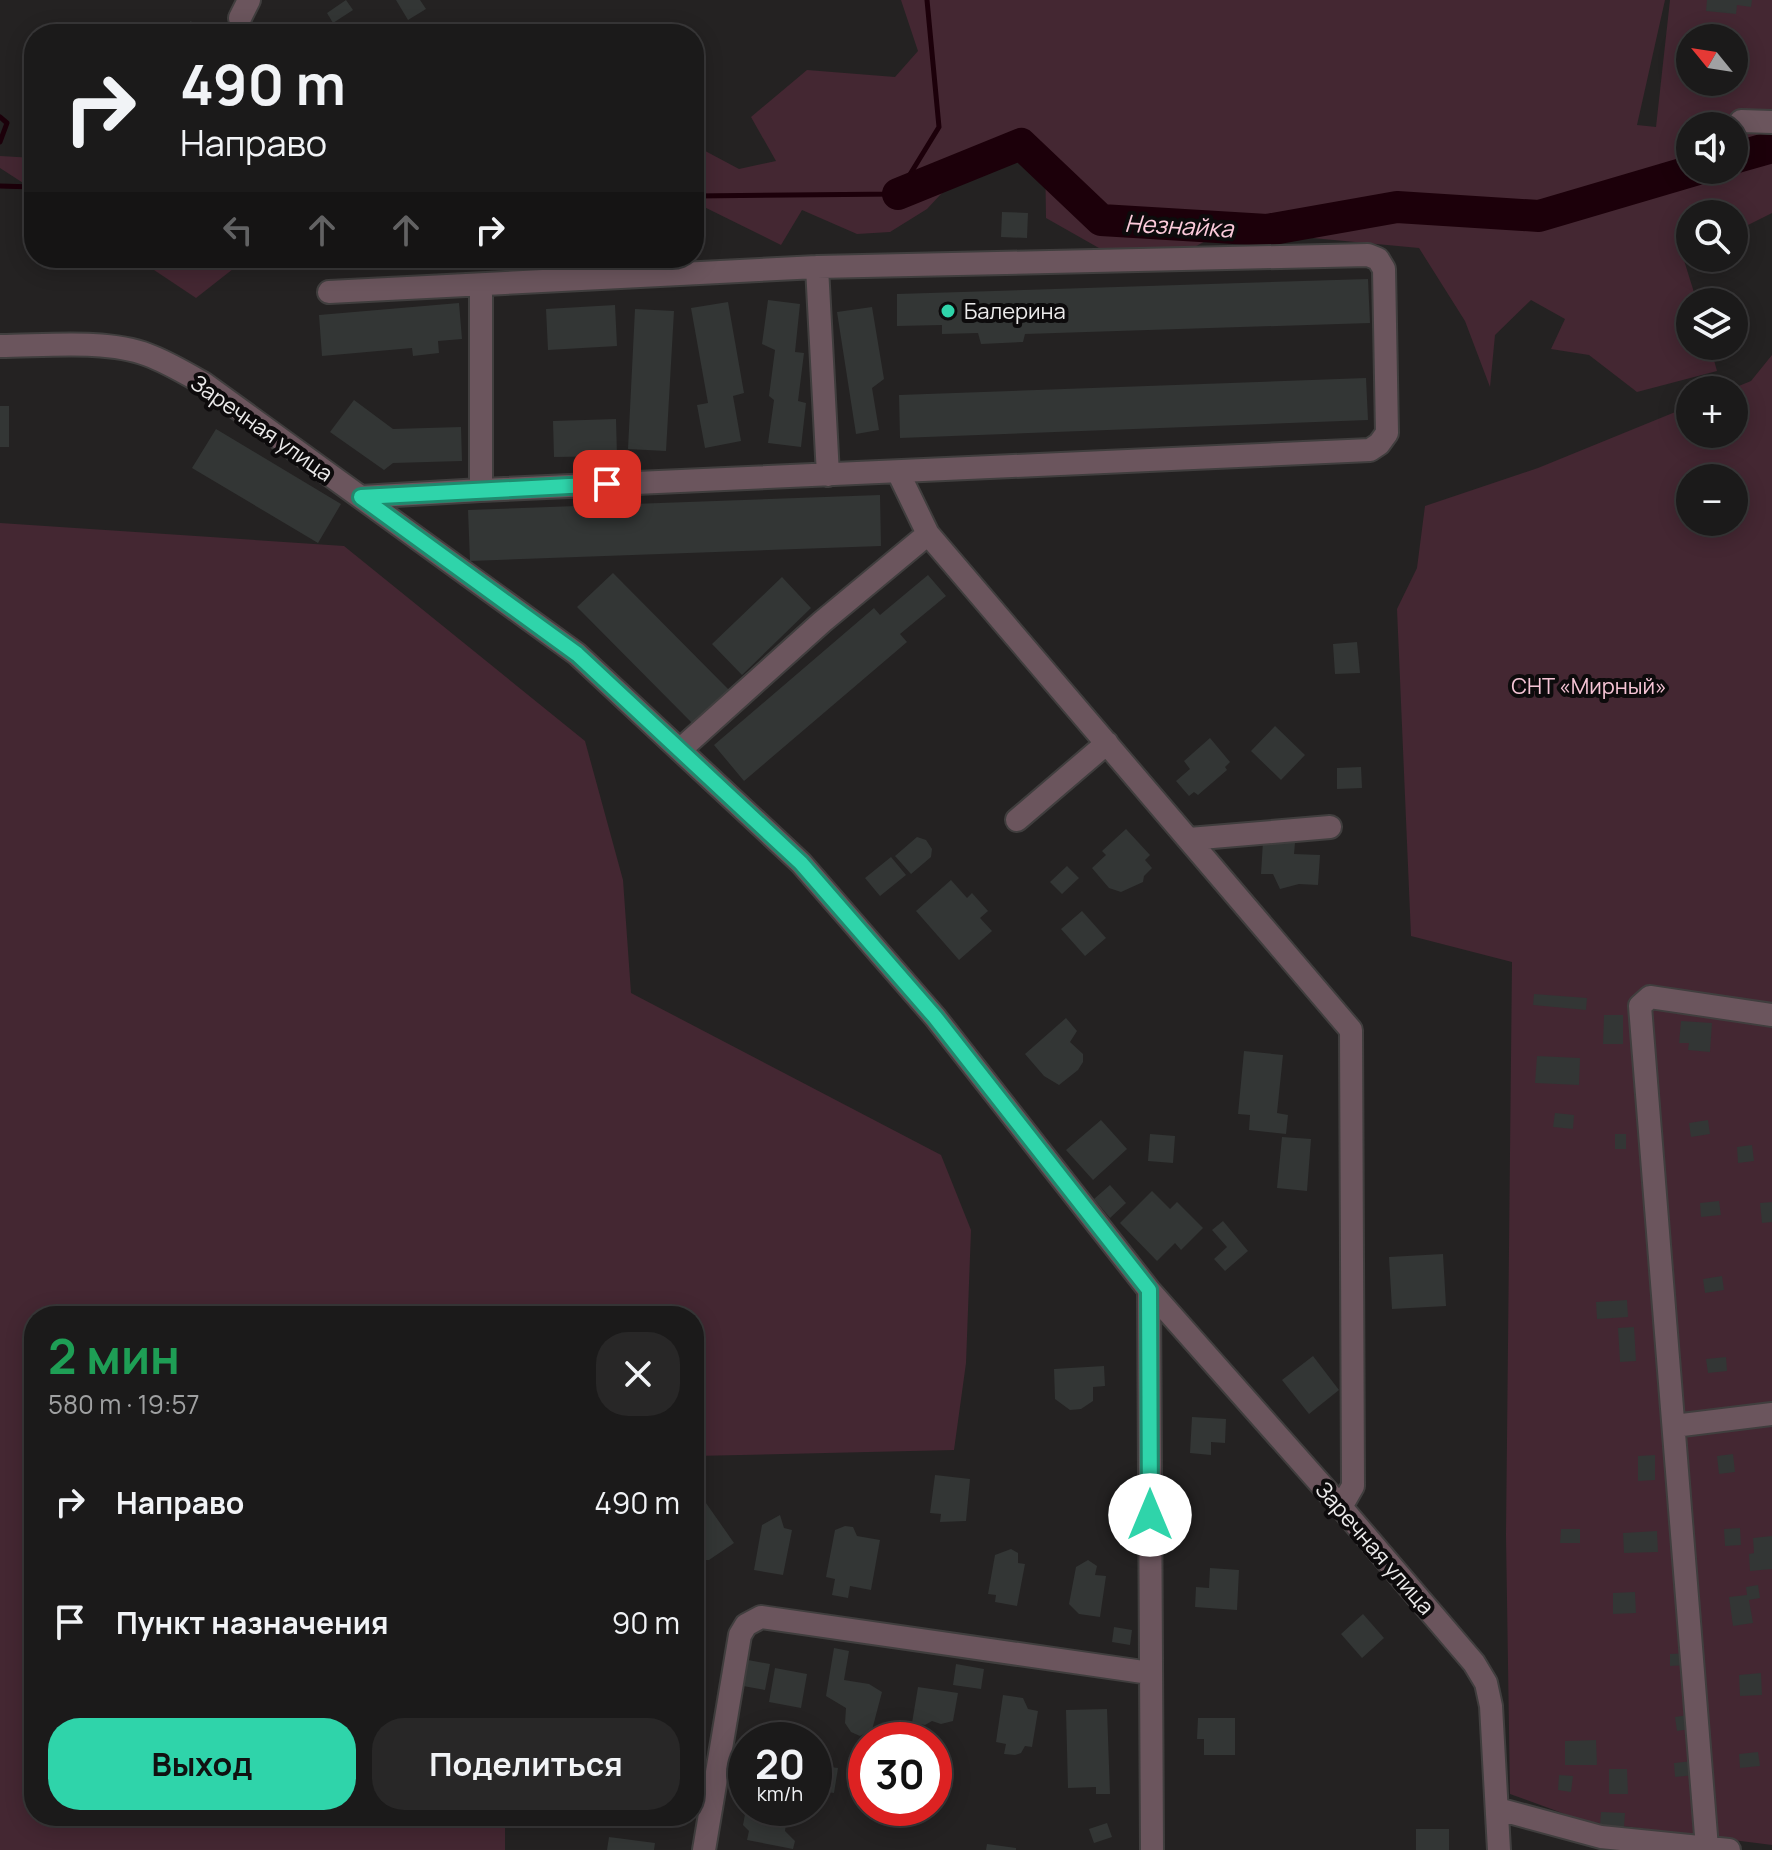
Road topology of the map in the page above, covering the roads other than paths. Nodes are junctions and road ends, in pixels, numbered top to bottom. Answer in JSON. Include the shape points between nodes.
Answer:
{"nodes":[{"id":1,"x":1748,"y":121,"type":"edge"},
{"id":2,"x":1772,"y":122,"type":"edge"},
{"id":3,"x":817,"y":267,"type":"junction"},
{"id":4,"x":481,"y":285,"type":"junction"},
{"id":5,"x":329,"y":292,"type":"dead end"},
{"id":6,"x":0,"y":346,"type":"edge"},
{"id":7,"x":898,"y":472,"type":"junction"},
{"id":8,"x":828,"y":475,"type":"junction"},
{"id":9,"x":481,"y":490,"type":"junction"},
{"id":10,"x":361,"y":497,"type":"junction"},
{"id":11,"x":928,"y":534,"type":"junction"},
{"id":12,"x":1107,"y":743,"type":"junction"},
{"id":13,"x":681,"y":749,"type":"junction"},
{"id":14,"x":1017,"y":820,"type":"dead end"},
{"id":15,"x":1330,"y":827,"type":"dead end"},
{"id":16,"x":1189,"y":839,"type":"junction"},
{"id":17,"x":1772,"y":1015,"type":"edge"},
{"id":18,"x":1149,"y":1290,"type":"junction"},
{"id":19,"x":1772,"y":1414,"type":"edge"},
{"id":20,"x":1674,"y":1426,"type":"junction"},
{"id":21,"x":1341,"y":1507,"type":"junction"},
{"id":22,"x":1150,"y":1673,"type":"junction"},
{"id":23,"x":1498,"y":1809,"type":"junction"},
{"id":24,"x":1601,"y":1843,"type":"edge"},
{"id":25,"x":1718,"y":1849,"type":"edge"},
{"id":26,"x":704,"y":1850,"type":"edge"},
{"id":27,"x":1152,"y":1850,"type":"edge"},
{"id":28,"x":1499,"y":1850,"type":"edge"}],
"edges":[{"from":1,"to":2,"type":"street"},
{"from":3,"to":4,"type":"street"},
{"from":3,"to":7,"type":"street","via":[[1368,255],[1384,269],[1387,433],[1370,450]]},
{"from":3,"to":8,"type":"street"},
{"from":4,"to":5,"type":"street"},
{"from":4,"to":9,"type":"street"},
{"from":6,"to":10,"type":"street","name":"Заречная улица","via":[[105,347],[146,354],[203,383]]},
{"from":7,"to":8,"type":"street"},
{"from":7,"to":11,"type":"street"},
{"from":8,"to":9,"type":"street"},
{"from":9,"to":10,"type":"street"},
{"from":10,"to":13,"type":"street","name":"Заречная улица","via":[[577,654]]},
{"from":11,"to":12,"type":"street"},
{"from":11,"to":13,"type":"street"},
{"from":12,"to":14,"type":"street"},
{"from":12,"to":16,"type":"street"},
{"from":13,"to":18,"type":"street","name":"Заречная улица","via":[[801,863],[914,993]]},
{"from":15,"to":16,"type":"street"},
{"from":16,"to":21,"type":"street","via":[[1351,1030],[1353,1486]]},
{"from":17,"to":20,"type":"street","via":[[1650,997],[1640,1006]]},
{"from":18,"to":21,"type":"street","name":"Заречная улица"},
{"from":18,"to":22,"type":"street"},
{"from":19,"to":20,"type":"street"},
{"from":20,"to":25,"type":"street"},
{"from":21,"to":23,"type":"street","name":"Заречная улица","via":[[1486,1683]]},
{"from":22,"to":26,"type":"street","via":[[761,1617],[740,1635]]},
{"from":22,"to":27,"type":"street"},
{"from":23,"to":24,"type":"street"},
{"from":23,"to":28,"type":"street","name":"Заречная улица"},
{"from":24,"to":25,"type":"street"}]}
